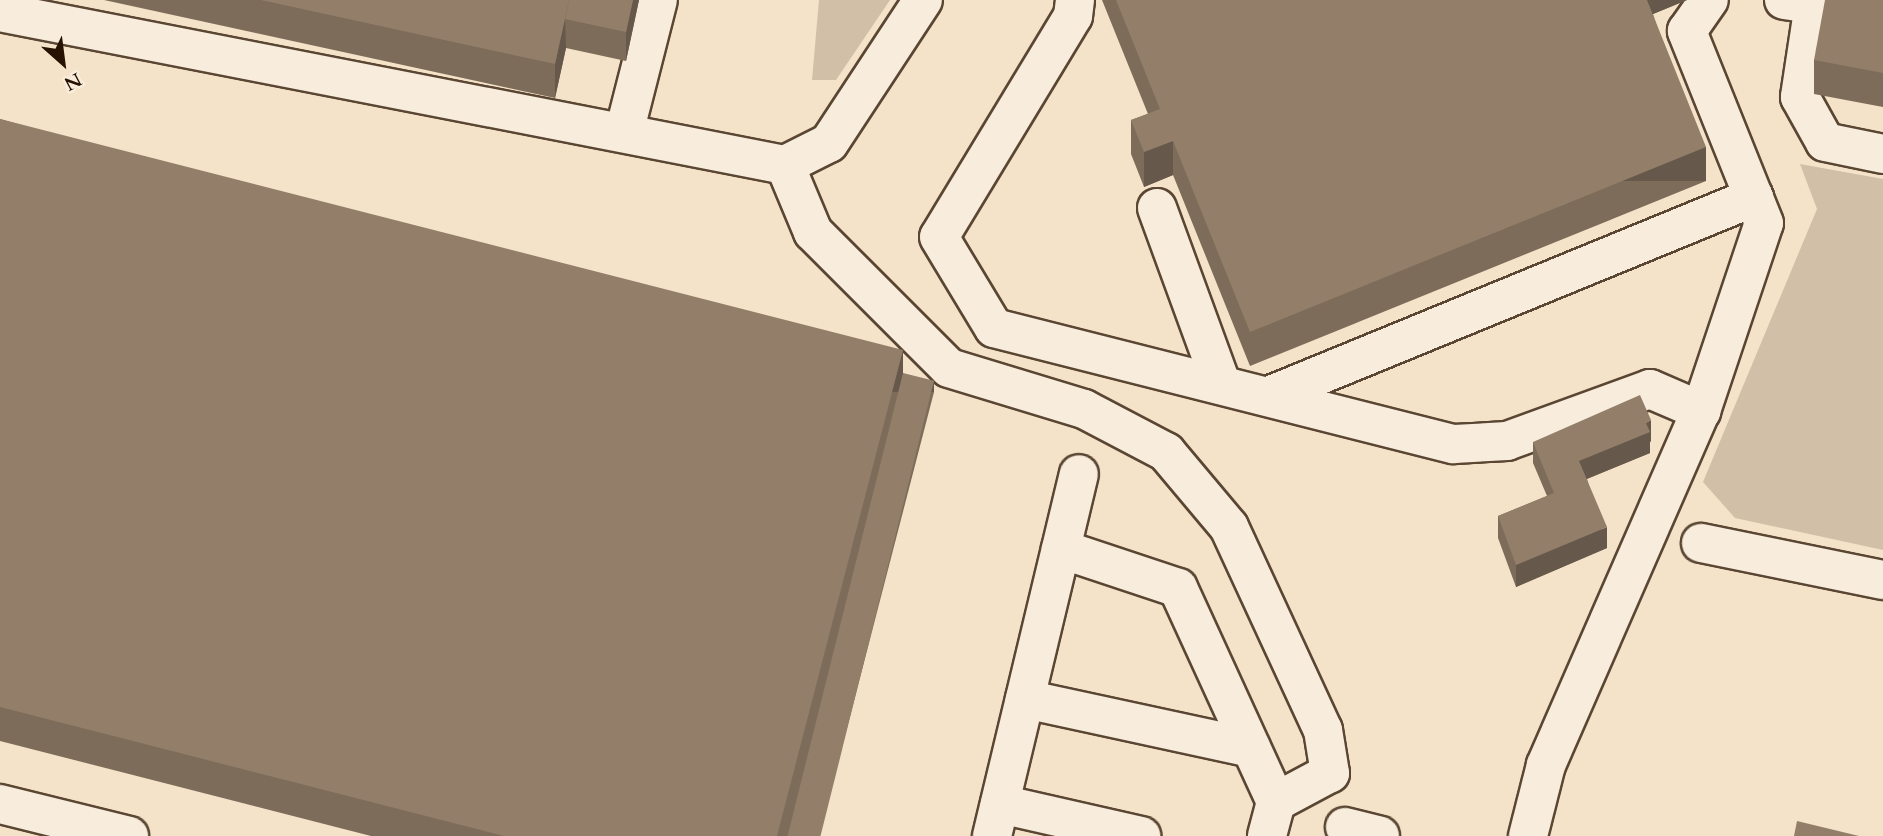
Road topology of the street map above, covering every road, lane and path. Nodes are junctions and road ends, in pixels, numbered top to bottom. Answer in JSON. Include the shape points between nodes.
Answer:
{"nodes":[{"id":1,"x":658,"y":0,"type":"edge"},
{"id":2,"x":923,"y":0,"type":"edge"},
{"id":3,"x":1075,"y":0,"type":"edge"},
{"id":4,"x":1709,"y":0,"type":"edge"},
{"id":5,"x":1784,"y":0,"type":"edge"},
{"id":6,"x":0,"y":12,"type":"edge"},
{"id":7,"x":624,"y":133,"type":"junction"},
{"id":8,"x":1883,"y":154,"type":"edge"},
{"id":9,"x":785,"y":165,"type":"junction"},
{"id":10,"x":1754,"y":197,"type":"junction"},
{"id":11,"x":1157,"y":208,"type":"dead end"},
{"id":12,"x":1221,"y":383,"type":"junction"},
{"id":13,"x":1271,"y":395,"type":"junction"},
{"id":14,"x":1701,"y":411,"type":"junction"},
{"id":15,"x":1079,"y":474,"type":"dead end"},
{"id":16,"x":1701,"y":543,"type":"dead end"},
{"id":17,"x":1061,"y":549,"type":"junction"},
{"id":18,"x":1883,"y":580,"type":"edge"},
{"id":19,"x":1025,"y":699,"type":"junction"},
{"id":20,"x":1251,"y":748,"type":"junction"},
{"id":21,"x":0,"y":804,"type":"edge"},
{"id":22,"x":1271,"y":819,"type":"edge"},
{"id":23,"x":996,"y":820,"type":"edge"},
{"id":24,"x":129,"y":836,"type":"edge"},
{"id":25,"x":1141,"y":836,"type":"edge"},
{"id":26,"x":1528,"y":836,"type":"edge"}],
"edges":[{"from":1,"to":7,"type":"lane"},
{"from":2,"to":9,"type":"lane","via":[[829,144]]},
{"from":3,"to":12,"type":"lane","via":[[1073,16],[940,237],[994,328]]},
{"from":4,"to":10,"type":"lane","via":[[1688,32]]},
{"from":5,"to":8,"type":"lane","via":[[1814,4],[1800,97],[1825,142]]},
{"from":6,"to":7,"type":"lane"},
{"from":7,"to":9,"type":"lane"},
{"from":9,"to":22,"type":"lane","via":[[813,232],[950,368],[1084,409],[1166,452],[1230,527],[1323,730],[1330,773]]},
{"from":10,"to":13,"type":"lane"},
{"from":10,"to":14,"type":"lane","via":[[1764,223]]},
{"from":11,"to":12,"type":"lane"},
{"from":12,"to":13,"type":"lane"},
{"from":13,"to":14,"type":"lane","via":[[1454,444],[1507,440],[1650,389]]},
{"from":14,"to":26,"type":"lane","via":[[1546,765]]},
{"from":15,"to":17,"type":"lane"},
{"from":16,"to":18,"type":"lane"},
{"from":17,"to":19,"type":"lane"},
{"from":17,"to":20,"type":"lane","via":[[1178,588]]},
{"from":19,"to":20,"type":"lane"},
{"from":19,"to":23,"type":"lane"},
{"from":20,"to":22,"type":"lane"},
{"from":21,"to":24,"type":"lane"},
{"from":23,"to":25,"type":"lane"}]}
